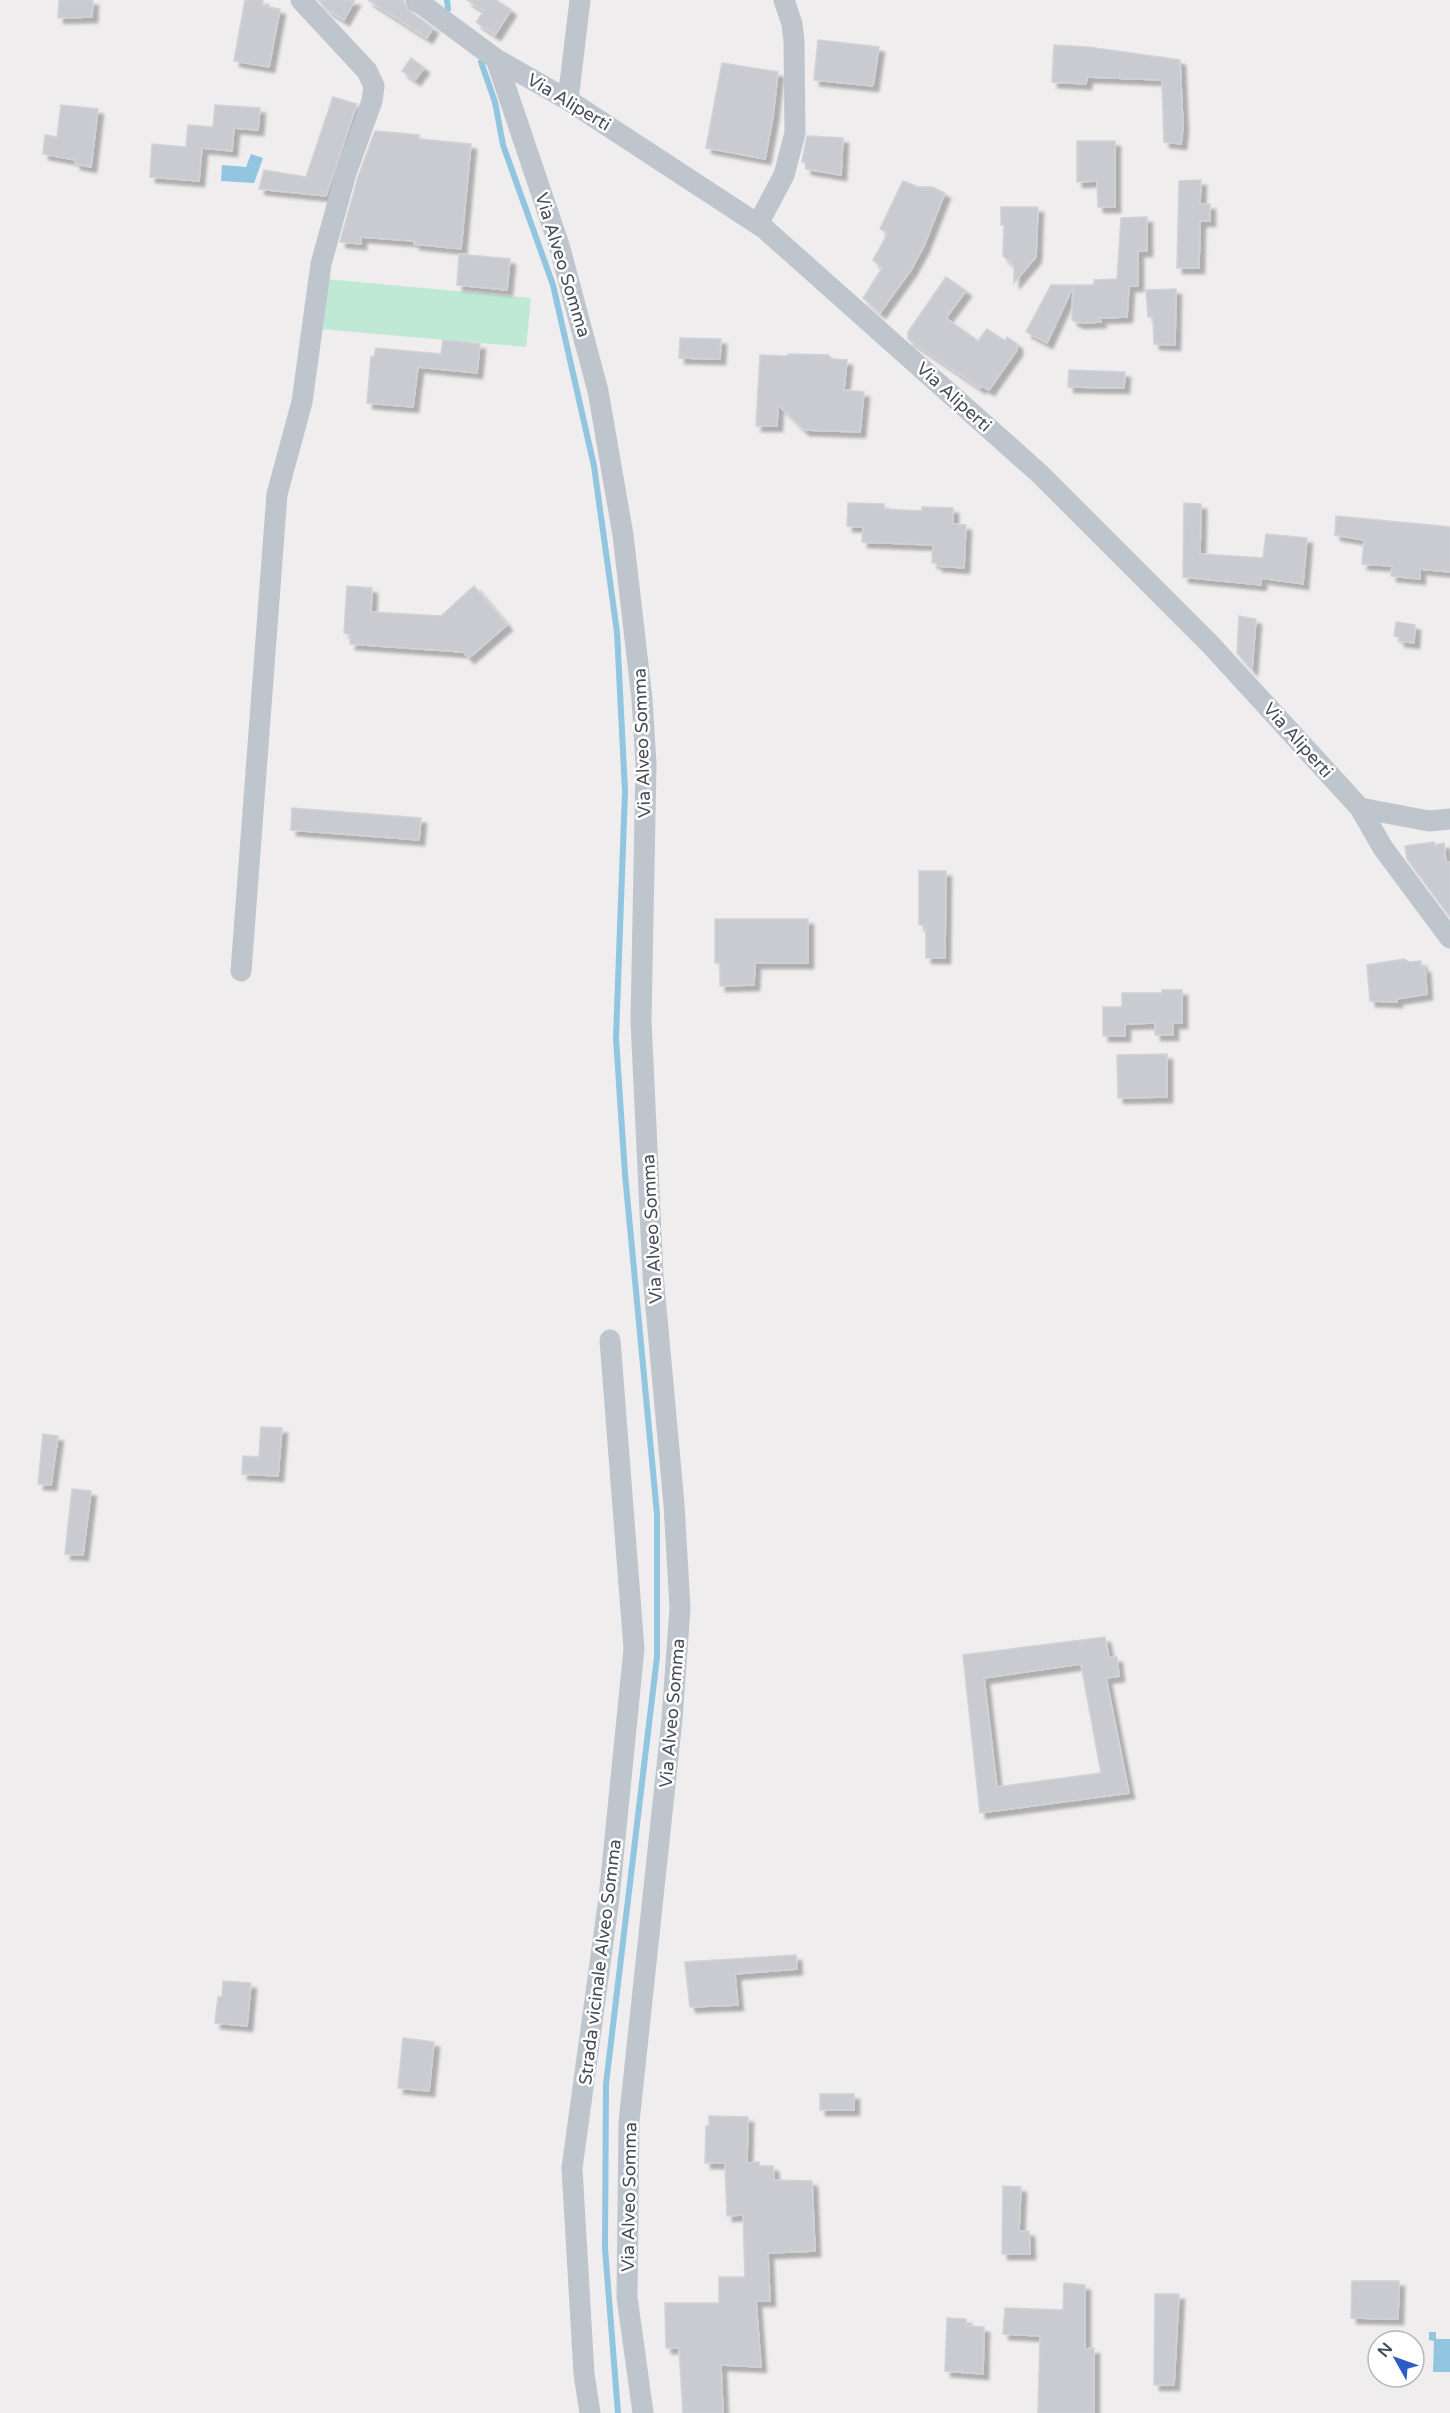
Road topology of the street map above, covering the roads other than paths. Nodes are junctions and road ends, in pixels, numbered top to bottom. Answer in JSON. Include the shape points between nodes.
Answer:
{"nodes":[{"id":1,"x":301,"y":0,"type":"edge"},
{"id":2,"x":416,"y":0,"type":"edge"},
{"id":3,"x":580,"y":0,"type":"edge"},
{"id":4,"x":784,"y":0,"type":"edge"},
{"id":5,"x":496,"y":59,"type":"junction"},
{"id":6,"x":568,"y":100,"type":"junction"},
{"id":7,"x":758,"y":224,"type":"junction"},
{"id":8,"x":1360,"y":808,"type":"junction"},
{"id":9,"x":1450,"y":819,"type":"edge"},
{"id":10,"x":1450,"y":938,"type":"edge"},
{"id":11,"x":241,"y":971,"type":"dead end"},
{"id":12,"x":610,"y":1340,"type":"dead end"},
{"id":13,"x":590,"y":2413,"type":"edge"},
{"id":14,"x":643,"y":2413,"type":"edge"}],
"edges":[{"from":1,"to":11,"type":"street","via":[[367,71],[375,86],[321,264],[302,402],[277,494]]},
{"from":2,"to":5,"type":"street","name":"Via Aliperti"},
{"from":3,"to":6,"type":"street"},
{"from":4,"to":7,"type":"street","via":[[794,41],[795,133],[784,175]]},
{"from":5,"to":6,"type":"street","name":"Via Aliperti"},
{"from":5,"to":14,"type":"street","name":"Via Alveo Somma","via":[[559,245],[598,391],[623,535],[642,699],[646,764],[640,1021],[653,1275],[680,1608],[629,2122],[627,2297]]},
{"from":6,"to":7,"type":"street","name":"Via Aliperti"},
{"from":7,"to":8,"type":"street","name":"Via Aliperti","via":[[1040,474],[1210,644]]},
{"from":8,"to":9,"type":"street","via":[[1429,821]]},
{"from":8,"to":10,"type":"street","name":"Via Aliperti","via":[[1383,848]]},
{"from":12,"to":13,"type":"street","name":"Strada vicinale Alveo Somma","via":[[634,1649],[609,1898],[572,2168],[584,2374]]}]}
